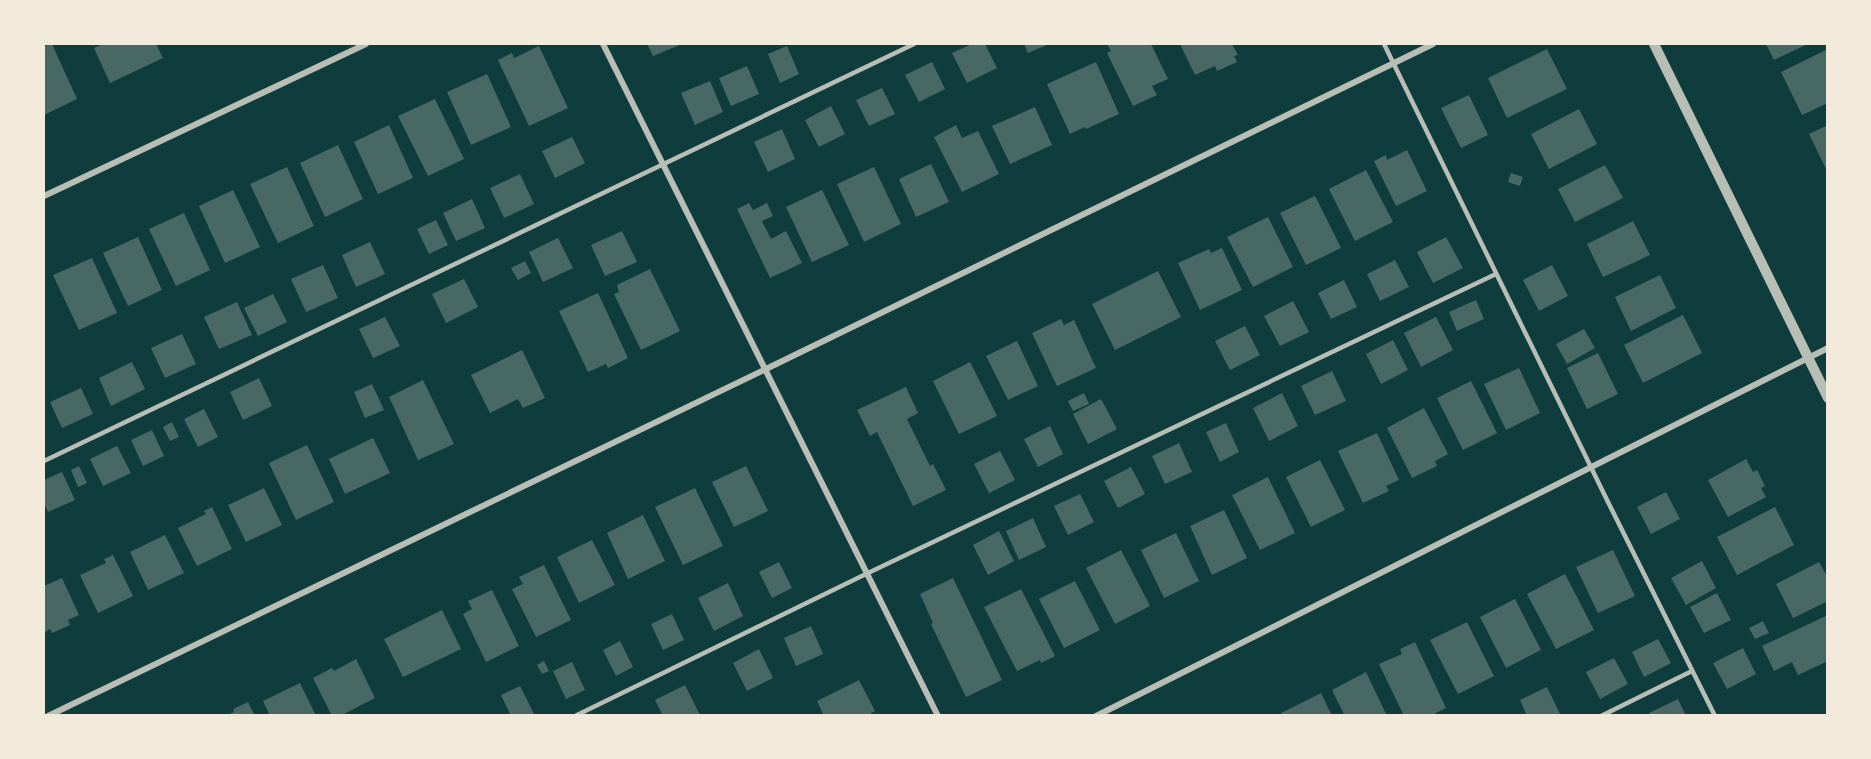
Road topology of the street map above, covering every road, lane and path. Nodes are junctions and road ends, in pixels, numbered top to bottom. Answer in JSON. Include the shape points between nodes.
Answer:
{"nodes":[{"id":1,"x":366,"y":44,"type":"edge"},
{"id":2,"x":603,"y":44,"type":"edge"},
{"id":3,"x":914,"y":44,"type":"edge"},
{"id":4,"x":1384,"y":44,"type":"edge"},
{"id":5,"x":1434,"y":44,"type":"edge"},
{"id":6,"x":1654,"y":44,"type":"edge"},
{"id":7,"x":1394,"y":63,"type":"junction"},
{"id":8,"x":663,"y":163,"type":"junction"},
{"id":9,"x":44,"y":196,"type":"edge"},
{"id":10,"x":1496,"y":274,"type":"junction"},
{"id":11,"x":1827,"y":348,"type":"edge"},
{"id":12,"x":1807,"y":358,"type":"junction"},
{"id":13,"x":766,"y":369,"type":"junction"},
{"id":14,"x":1827,"y":398,"type":"edge"},
{"id":15,"x":44,"y":462,"type":"edge"},
{"id":16,"x":1590,"y":467,"type":"junction"},
{"id":17,"x":868,"y":573,"type":"junction"},
{"id":18,"x":1692,"y":670,"type":"junction"},
{"id":19,"x":48,"y":716,"type":"edge"},
{"id":20,"x":575,"y":716,"type":"edge"},
{"id":21,"x":938,"y":716,"type":"edge"},
{"id":22,"x":1096,"y":716,"type":"edge"},
{"id":23,"x":1601,"y":716,"type":"edge"},
{"id":24,"x":1714,"y":716,"type":"edge"}],
"edges":[{"from":1,"to":9,"type":"street"},
{"from":2,"to":8,"type":"street"},
{"from":3,"to":8,"type":"lane"},
{"from":4,"to":7,"type":"lane"},
{"from":5,"to":7,"type":"street"},
{"from":6,"to":12,"type":"street"},
{"from":7,"to":10,"type":"lane"},
{"from":7,"to":13,"type":"street"},
{"from":8,"to":13,"type":"street"},
{"from":8,"to":15,"type":"lane"},
{"from":10,"to":16,"type":"lane"},
{"from":10,"to":17,"type":"lane"},
{"from":11,"to":12,"type":"street"},
{"from":12,"to":14,"type":"street"},
{"from":12,"to":16,"type":"street"},
{"from":13,"to":17,"type":"street"},
{"from":13,"to":19,"type":"street"},
{"from":16,"to":18,"type":"lane"},
{"from":16,"to":22,"type":"street"},
{"from":17,"to":20,"type":"lane"},
{"from":17,"to":21,"type":"street"},
{"from":18,"to":23,"type":"lane"},
{"from":18,"to":24,"type":"lane"}]}
